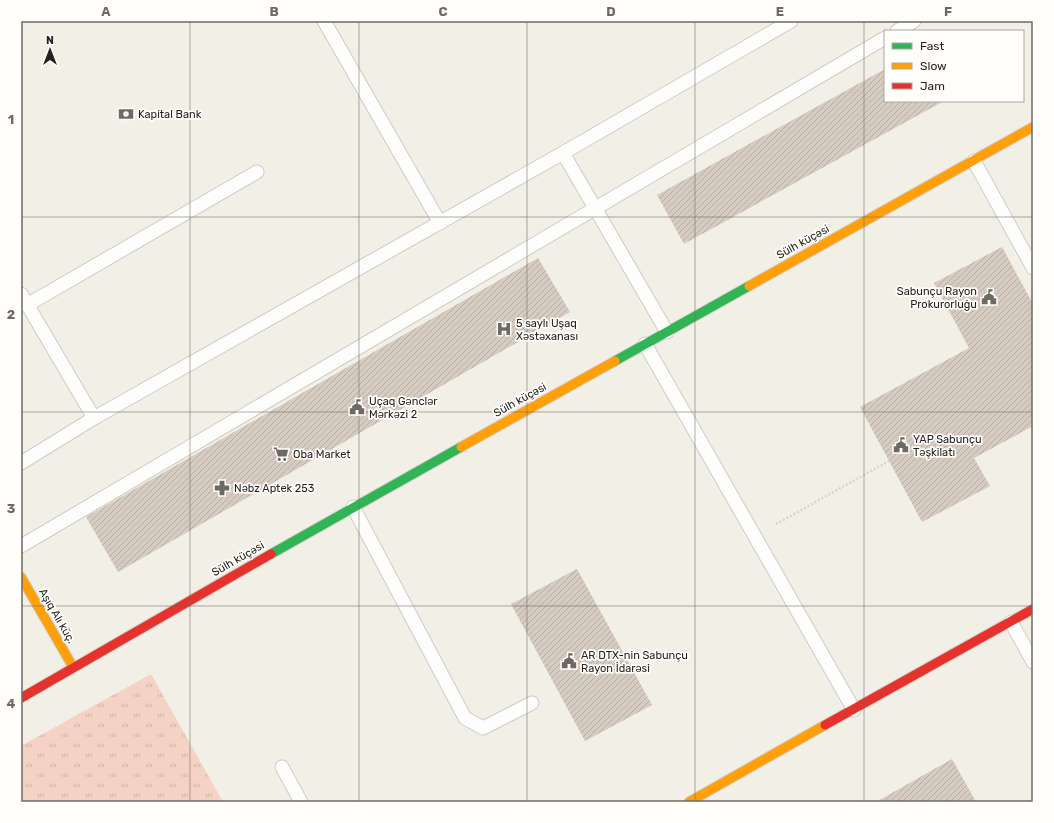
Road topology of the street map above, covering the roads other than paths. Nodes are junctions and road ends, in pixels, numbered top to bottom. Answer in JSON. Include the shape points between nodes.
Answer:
{"nodes":[{"id":1,"x":324,"y":21,"type":"edge"},
{"id":2,"x":791,"y":21,"type":"edge"},
{"id":3,"x":914,"y":21,"type":"edge"},
{"id":4,"x":899,"y":30,"type":"edge"},
{"id":5,"x":884,"y":39,"type":"edge"},
{"id":6,"x":1033,"y":127,"type":"edge"},
{"id":7,"x":563,"y":153,"type":"junction"},
{"id":8,"x":974,"y":161,"type":"junction"},
{"id":9,"x":257,"y":172,"type":"dead end"},
{"id":10,"x":595,"y":209,"type":"junction"},
{"id":11,"x":440,"y":223,"type":"junction"},
{"id":12,"x":1033,"y":268,"type":"edge"},
{"id":13,"x":24,"y":300,"type":"edge"},
{"id":14,"x":667,"y":332,"type":"junction"},
{"id":15,"x":645,"y":344,"type":"junction"},
{"id":16,"x":94,"y":418,"type":"junction"},
{"id":17,"x":21,"y":463,"type":"edge"},
{"id":18,"x":353,"y":507,"type":"junction"},
{"id":19,"x":21,"y":546,"type":"edge"},
{"id":20,"x":21,"y":577,"type":"edge"},
{"id":21,"x":1033,"y":610,"type":"edge"},
{"id":22,"x":1011,"y":622,"type":"junction"},
{"id":23,"x":1033,"y":662,"type":"edge"},
{"id":24,"x":73,"y":667,"type":"junction"},
{"id":25,"x":21,"y":698,"type":"edge"},
{"id":26,"x":532,"y":703,"type":"dead end"},
{"id":27,"x":854,"y":710,"type":"junction"},
{"id":28,"x":282,"y":767,"type":"dead end"},
{"id":29,"x":301,"y":802,"type":"edge"},
{"id":30,"x":689,"y":802,"type":"edge"}],
"edges":[{"from":1,"to":11,"type":"lane"},
{"from":2,"to":7,"type":"lane"},
{"from":3,"to":4,"type":"lane"},
{"from":5,"to":10,"type":"lane"},
{"from":6,"to":8,"type":"street","name":"Sülh küçəsi"},
{"from":7,"to":10,"type":"lane"},
{"from":7,"to":11,"type":"lane"},
{"from":8,"to":12,"type":"lane"},
{"from":8,"to":14,"type":"street","name":"Sülh küçəsi"},
{"from":9,"to":13,"type":"lane"},
{"from":10,"to":14,"type":"lane"},
{"from":10,"to":19,"type":"lane"},
{"from":11,"to":16,"type":"lane"},
{"from":13,"to":16,"type":"lane"},
{"from":14,"to":15,"type":"street","name":"Sülh küçəsi"},
{"from":15,"to":18,"type":"street","name":"Sülh küçəsi"},
{"from":15,"to":27,"type":"lane"},
{"from":16,"to":17,"type":"lane"},
{"from":18,"to":24,"type":"street","name":"Sülh küçəsi"},
{"from":18,"to":26,"type":"lane","via":[[465,718],[483,728]]},
{"from":20,"to":24,"type":"street","name":"Aşıq Alı küç."},
{"from":21,"to":22,"type":"street"},
{"from":22,"to":23,"type":"lane"},
{"from":22,"to":27,"type":"street"},
{"from":24,"to":25,"type":"street","name":"Sülh küçəsi"},
{"from":27,"to":30,"type":"street"},
{"from":28,"to":29,"type":"lane"}]}
